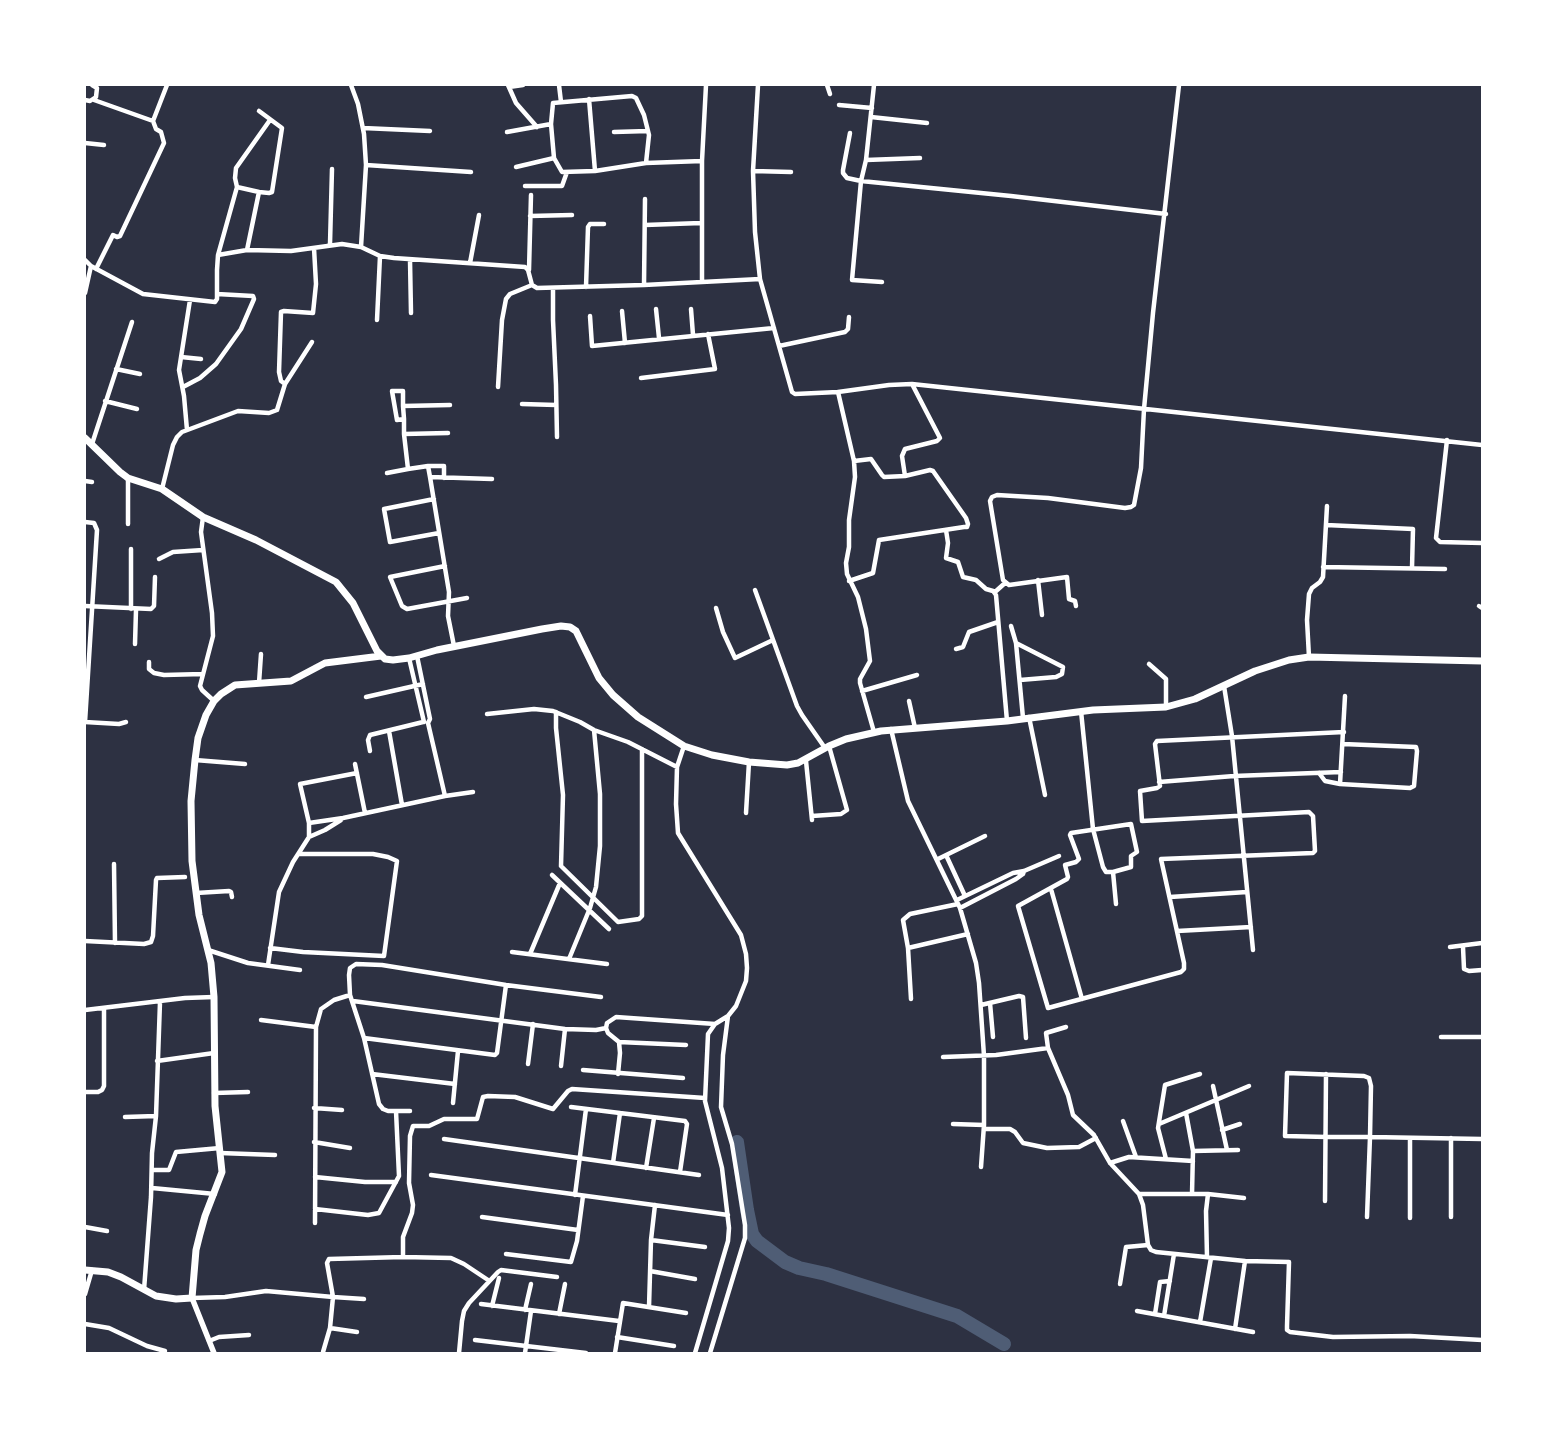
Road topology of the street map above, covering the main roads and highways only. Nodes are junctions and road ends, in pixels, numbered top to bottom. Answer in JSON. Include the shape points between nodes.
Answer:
{"nodes":[{"id":1,"x":85,"y":438,"type":"edge"},
{"id":2,"x":381,"y":656,"type":"junction"},
{"id":3,"x":1482,"y":661,"type":"edge"},
{"id":4,"x":88,"y":1270,"type":"edge"}],
"edges":[{"from":1,"to":2,"type":"main road","via":[[128,478],[162,489],[203,517],[256,540],[336,582],[353,603]]},
{"from":2,"to":3,"type":"main road","via":[[393,660],[409,658],[542,629],[570,627],[576,631],[599,678],[638,717],[684,746],[750,762],[788,765],[806,761],[846,739],[891,729],[1007,721],[1080,711],[1166,707],[1195,699],[1276,663],[1309,657]]},
{"from":2,"to":4,"type":"main road","via":[[325,663],[291,681],[235,684],[214,701],[202,724],[195,760],[192,861],[214,997],[214,1093],[222,1172],[204,1216],[196,1250],[192,1298],[156,1296],[108,1272]]}]}
